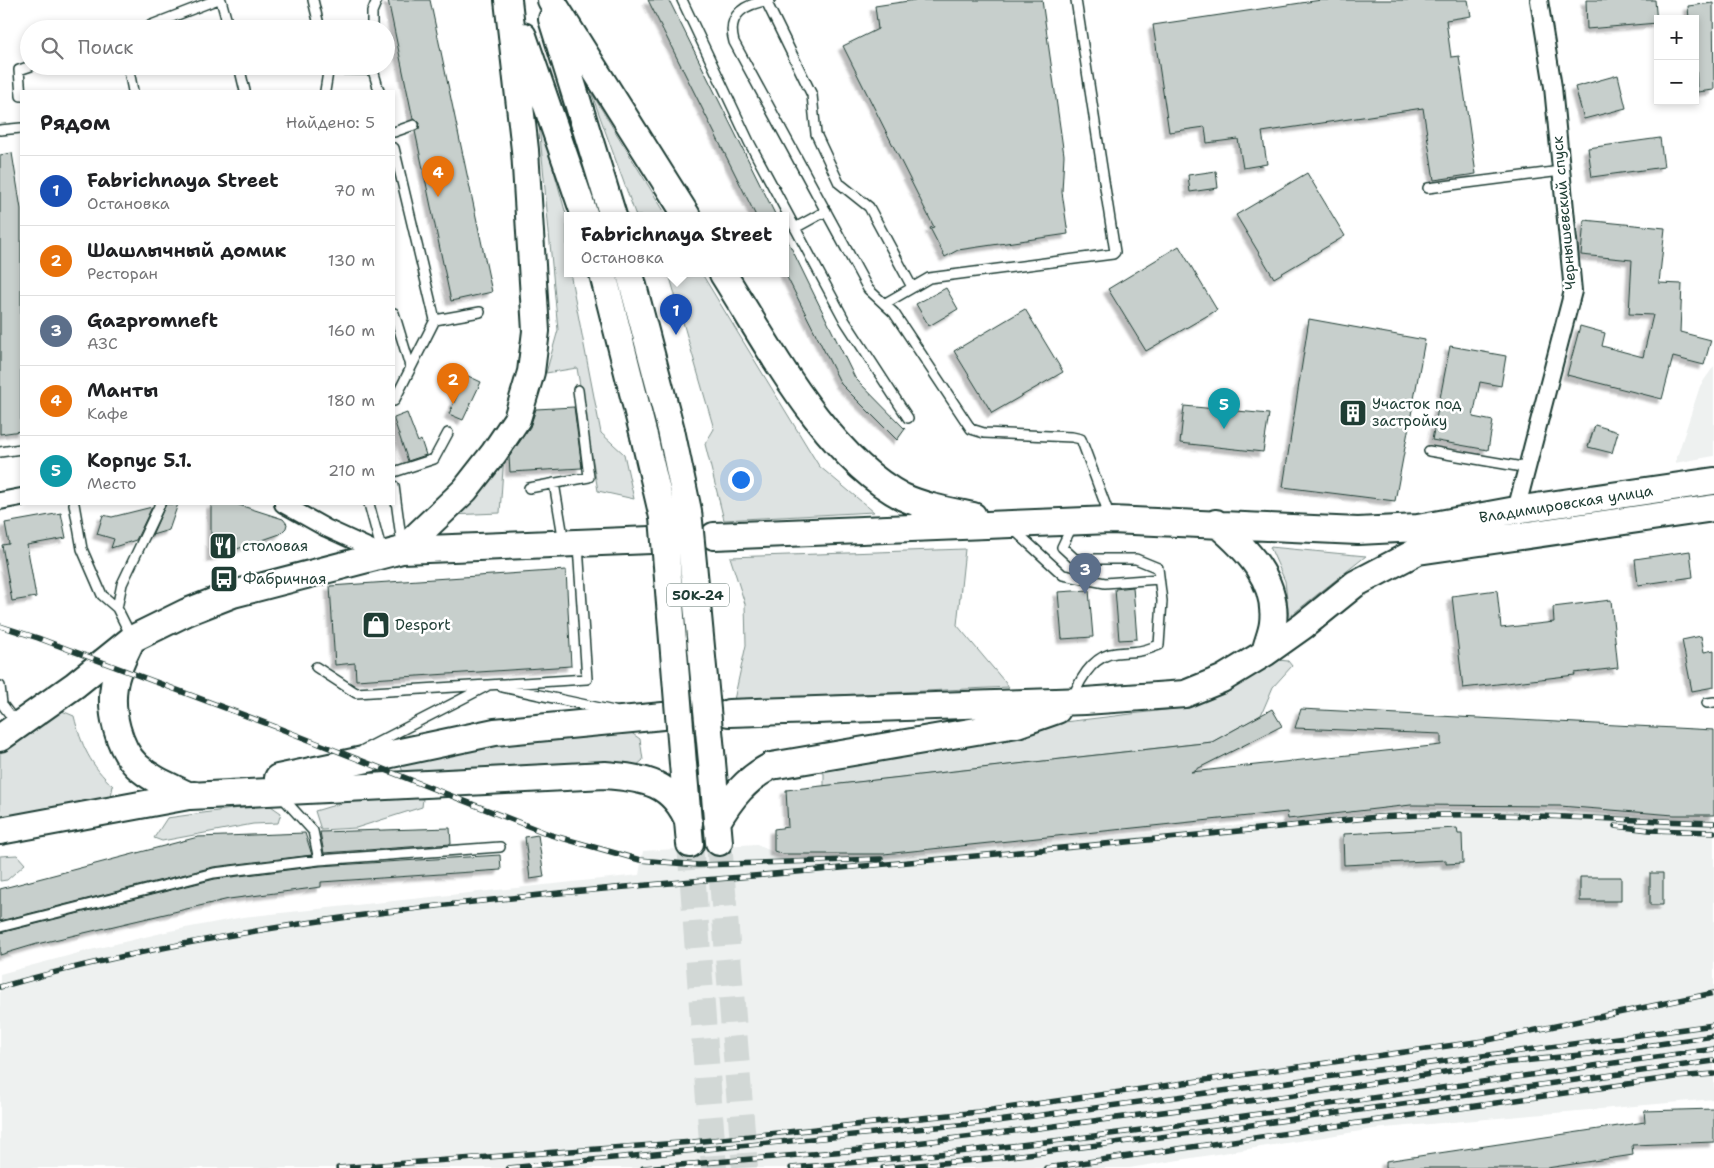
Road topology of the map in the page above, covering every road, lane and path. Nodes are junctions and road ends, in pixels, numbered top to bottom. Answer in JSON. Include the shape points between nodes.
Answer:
{"nodes":[{"id":1,"x":216,"y":0,"type":"edge"},
{"id":2,"x":221,"y":0,"type":"edge"},
{"id":3,"x":313,"y":0,"type":"edge"},
{"id":4,"x":377,"y":0,"type":"edge"},
{"id":5,"x":510,"y":0,"type":"edge"},
{"id":6,"x":546,"y":0,"type":"edge"},
{"id":7,"x":551,"y":0,"type":"edge"},
{"id":8,"x":682,"y":0,"type":"edge"},
{"id":9,"x":770,"y":0,"type":"edge"},
{"id":10,"x":1076,"y":0,"type":"edge"},
{"id":11,"x":1539,"y":0,"type":"edge"},
{"id":12,"x":766,"y":1,"type":"edge"},
{"id":13,"x":164,"y":20,"type":"edge"},
{"id":14,"x":227,"y":20,"type":"edge"},
{"id":15,"x":318,"y":20,"type":"edge"},
{"id":16,"x":372,"y":20,"type":"edge"},
{"id":17,"x":20,"y":70,"type":"edge"},
{"id":18,"x":130,"y":75,"type":"edge"},
{"id":19,"x":241,"y":75,"type":"edge"},
{"id":20,"x":328,"y":75,"type":"edge"},
{"id":21,"x":375,"y":75,"type":"edge"},
{"id":22,"x":21,"y":90,"type":"edge"},
{"id":23,"x":133,"y":90,"type":"edge"},
{"id":24,"x":245,"y":90,"type":"edge"},
{"id":25,"x":325,"y":90,"type":"edge"},
{"id":26,"x":379,"y":90,"type":"edge"},
{"id":27,"x":414,"y":125,"type":"dead end"},
{"id":28,"x":20,"y":128,"type":"edge"},
{"id":29,"x":0,"y":130,"type":"edge"},
{"id":30,"x":395,"y":132,"type":"edge"},
{"id":31,"x":395,"y":152,"type":"edge"},
{"id":32,"x":1561,"y":171,"type":"junction"},
{"id":33,"x":1428,"y":188,"type":"dead end"},
{"id":34,"x":583,"y":212,"type":"edge"},
{"id":35,"x":612,"y":212,"type":"edge"},
{"id":36,"x":684,"y":212,"type":"edge"},
{"id":37,"x":786,"y":212,"type":"edge"},
{"id":38,"x":826,"y":212,"type":"junction"},
{"id":39,"x":789,"y":217,"type":"edge"},
{"id":40,"x":795,"y":228,"type":"junction"},
{"id":41,"x":604,"y":277,"type":"edge"},
{"id":42,"x":631,"y":277,"type":"edge"},
{"id":43,"x":725,"y":277,"type":"edge"},
{"id":44,"x":912,"y":287,"type":"junction"},
{"id":45,"x":884,"y":304,"type":"junction"},
{"id":46,"x":480,"y":312,"type":"dead end"},
{"id":47,"x":395,"y":316,"type":"edge"},
{"id":48,"x":435,"y":320,"type":"junction"},
{"id":49,"x":410,"y":366,"type":"junction"},
{"id":50,"x":578,"y":390,"type":"dead end"},
{"id":51,"x":395,"y":399,"type":"edge"},
{"id":52,"x":908,"y":418,"type":"dead end"},
{"id":53,"x":448,"y":433,"type":"dead end"},
{"id":54,"x":20,"y":449,"type":"edge"},
{"id":55,"x":1429,"y":451,"type":"dead end"},
{"id":56,"x":0,"y":452,"type":"edge"},
{"id":57,"x":1528,"y":468,"type":"junction"},
{"id":58,"x":395,"y":472,"type":"edge"},
{"id":59,"x":1714,"y":481,"type":"edge"},
{"id":60,"x":554,"y":484,"type":"junction"},
{"id":61,"x":529,"y":488,"type":"dead end"},
{"id":62,"x":20,"y":497,"type":"edge"},
{"id":63,"x":0,"y":501,"type":"edge"},
{"id":64,"x":74,"y":505,"type":"edge"},
{"id":65,"x":160,"y":505,"type":"edge"},
{"id":66,"x":285,"y":505,"type":"edge"},
{"id":67,"x":369,"y":505,"type":"edge"},
{"id":68,"x":393,"y":505,"type":"edge"},
{"id":69,"x":1714,"y":508,"type":"edge"},
{"id":70,"x":1516,"y":510,"type":"junction"},
{"id":71,"x":1111,"y":520,"type":"junction"},
{"id":72,"x":1075,"y":521,"type":"junction"},
{"id":73,"x":1008,"y":524,"type":"junction"},
{"id":74,"x":1216,"y":524,"type":"junction"},
{"id":75,"x":714,"y":536,"type":"dead end"},
{"id":76,"x":651,"y":540,"type":"dead end"},
{"id":77,"x":1418,"y":540,"type":"junction"},
{"id":78,"x":571,"y":543,"type":"junction"},
{"id":79,"x":392,"y":552,"type":"junction"},
{"id":80,"x":1159,"y":579,"type":"junction"},
{"id":81,"x":117,"y":608,"type":"junction"},
{"id":82,"x":132,"y":639,"type":"junction"},
{"id":83,"x":1265,"y":653,"type":"junction"},
{"id":84,"x":316,"y":667,"type":"dead end"},
{"id":85,"x":490,"y":685,"type":"junction"},
{"id":86,"x":0,"y":686,"type":"edge"},
{"id":87,"x":1078,"y":701,"type":"junction"},
{"id":88,"x":728,"y":713,"type":"dead end"},
{"id":89,"x":656,"y":717,"type":"joint"},
{"id":90,"x":9,"y":732,"type":"edge"},
{"id":91,"x":329,"y":767,"type":"junction"},
{"id":92,"x":276,"y":790,"type":"junction"},
{"id":93,"x":190,"y":796,"type":"junction"},
{"id":94,"x":0,"y":831,"type":"edge"},
{"id":95,"x":500,"y":847,"type":"dead end"},
{"id":96,"x":319,"y":860,"type":"junction"},
{"id":97,"x":0,"y":928,"type":"edge"}],
"edges":[{"from":1,"to":13,"type":"lane"},
{"from":2,"to":14,"type":"lane"},
{"from":3,"to":15,"type":"lane"},
{"from":4,"to":16,"type":"lane"},
{"from":5,"to":34,"type":"main road"},
{"from":5,"to":79,"type":"main road","via":[[525,150],[536,331],[531,372],[517,418],[494,453],[465,490]]},
{"from":6,"to":35,"type":"main road"},
{"from":7,"to":36,"type":"main road"},
{"from":8,"to":37,"type":"lane","via":[[749,142]]},
{"from":9,"to":12,"type":"lane"},
{"from":10,"to":44,"type":"lane","via":[[1116,252],[929,278]]},
{"from":11,"to":32,"type":"street","name":"Чернышевский спуск","via":[[1553,87]]},
{"from":12,"to":38,"type":"lane","via":[[746,6],[740,11],[733,25],[734,42]]},
{"from":12,"to":44,"type":"lane","via":[[811,93],[816,134],[839,183],[869,207]]},
{"from":17,"to":22,"type":"lane"},
{"from":18,"to":23,"type":"lane"},
{"from":19,"to":24,"type":"lane"},
{"from":20,"to":25,"type":"lane"},
{"from":21,"to":26,"type":"lane"},
{"from":27,"to":30,"type":"lane"},
{"from":28,"to":29,"type":"lane"},
{"from":31,"to":48,"type":"lane"},
{"from":32,"to":33,"type":"lane"},
{"from":32,"to":57,"type":"street","name":"Чернышевский спуск","via":[[1573,291]]},
{"from":38,"to":40,"type":"lane"},
{"from":38,"to":45,"type":"lane","via":[[868,289]]},
{"from":39,"to":40,"type":"lane"},
{"from":40,"to":52,"type":"lane","via":[[845,321]]},
{"from":41,"to":92,"type":"main road","number":"50К-24","bridge":true,"via":[[663,517],[689,834],[679,804],[650,781],[638,777]]},
{"from":42,"to":87,"type":"main road","number":"50К-24","bridge":true,"via":[[671,430],[688,511],[718,832],[730,800],[748,779],[771,766],[1017,724]]},
{"from":43,"to":73,"type":"main road","via":[[806,404],[839,446],[881,483],[904,497],[931,507]]},
{"from":44,"to":45,"type":"lane"},
{"from":45,"to":71,"type":"lane","via":[[894,313],[971,430],[984,434],[1072,436],[1081,439]]},
{"from":46,"to":48,"type":"lane"},
{"from":47,"to":49,"type":"lane"},
{"from":48,"to":49,"type":"lane"},
{"from":49,"to":51,"type":"lane"},
{"from":50,"to":60,"type":"lane","via":[[588,477]]},
{"from":53,"to":58,"type":"lane","via":[[434,459]]},
{"from":54,"to":56,"type":"lane"},
{"from":55,"to":57,"type":"lane"},
{"from":57,"to":70,"type":"street","name":"Чернышевский спуск"},
{"from":59,"to":70,"type":"main road","name":"Владимировская улица"},
{"from":60,"to":61,"type":"lane"},
{"from":60,"to":78,"type":"lane"},
{"from":62,"to":63,"type":"street"},
{"from":64,"to":81,"type":"lane","via":[[82,549],[102,595]]},
{"from":65,"to":81,"type":"lane","via":[[122,584]]},
{"from":66,"to":79,"type":"street","via":[[326,528]]},
{"from":67,"to":79,"type":"lane"},
{"from":68,"to":79,"type":"lane"},
{"from":69,"to":77,"type":"main road","name":"Владимировская улица"},
{"from":70,"to":77,"type":"main road","name":"Владимировская улица"},
{"from":71,"to":72,"type":"main road"},
{"from":71,"to":74,"type":"main road"},
{"from":72,"to":73,"type":"main road"},
{"from":72,"to":80,"type":"lane","via":[[1062,547],[1075,560],[1136,558],[1158,568]]},
{"from":73,"to":75,"type":"main road"},
{"from":73,"to":80,"type":"lane","via":[[1063,575],[1105,583]]},
{"from":74,"to":77,"type":"main road","via":[[1358,531]]},
{"from":74,"to":83,"type":"main road","via":[[1257,563],[1271,593],[1273,622]]},
{"from":76,"to":78,"type":"main road"},
{"from":77,"to":83,"type":"main road"},
{"from":78,"to":79,"type":"main road"},
{"from":78,"to":85,"type":"lane","via":[[588,679]]},
{"from":79,"to":82,"type":"main road","via":[[234,594],[187,612]]},
{"from":80,"to":87,"type":"lane","via":[[1162,600],[1159,645],[1138,653],[1114,653],[1090,666],[1078,684]]},
{"from":81,"to":82,"type":"lane"},
{"from":82,"to":90,"type":"main road"},
{"from":82,"to":93,"type":"main road","via":[[114,686],[114,711],[120,739],[135,765]]},
{"from":83,"to":87,"type":"main road","via":[[1222,679],[1185,694]]},
{"from":84,"to":85,"type":"lane","via":[[356,693]]},
{"from":85,"to":89,"type":"lane"},
{"from":85,"to":91,"type":"lane"},
{"from":86,"to":90,"type":"lane"},
{"from":87,"to":88,"type":"main road"},
{"from":89,"to":91,"type":"main road","via":[[495,732]]},
{"from":91,"to":93,"type":"main road"},
{"from":92,"to":93,"type":"main road"},
{"from":92,"to":96,"type":"lane","via":[[313,831]]},
{"from":93,"to":94,"type":"main road"},
{"from":95,"to":96,"type":"lane"},
{"from":96,"to":97,"type":"lane","via":[[214,873]]}]}
